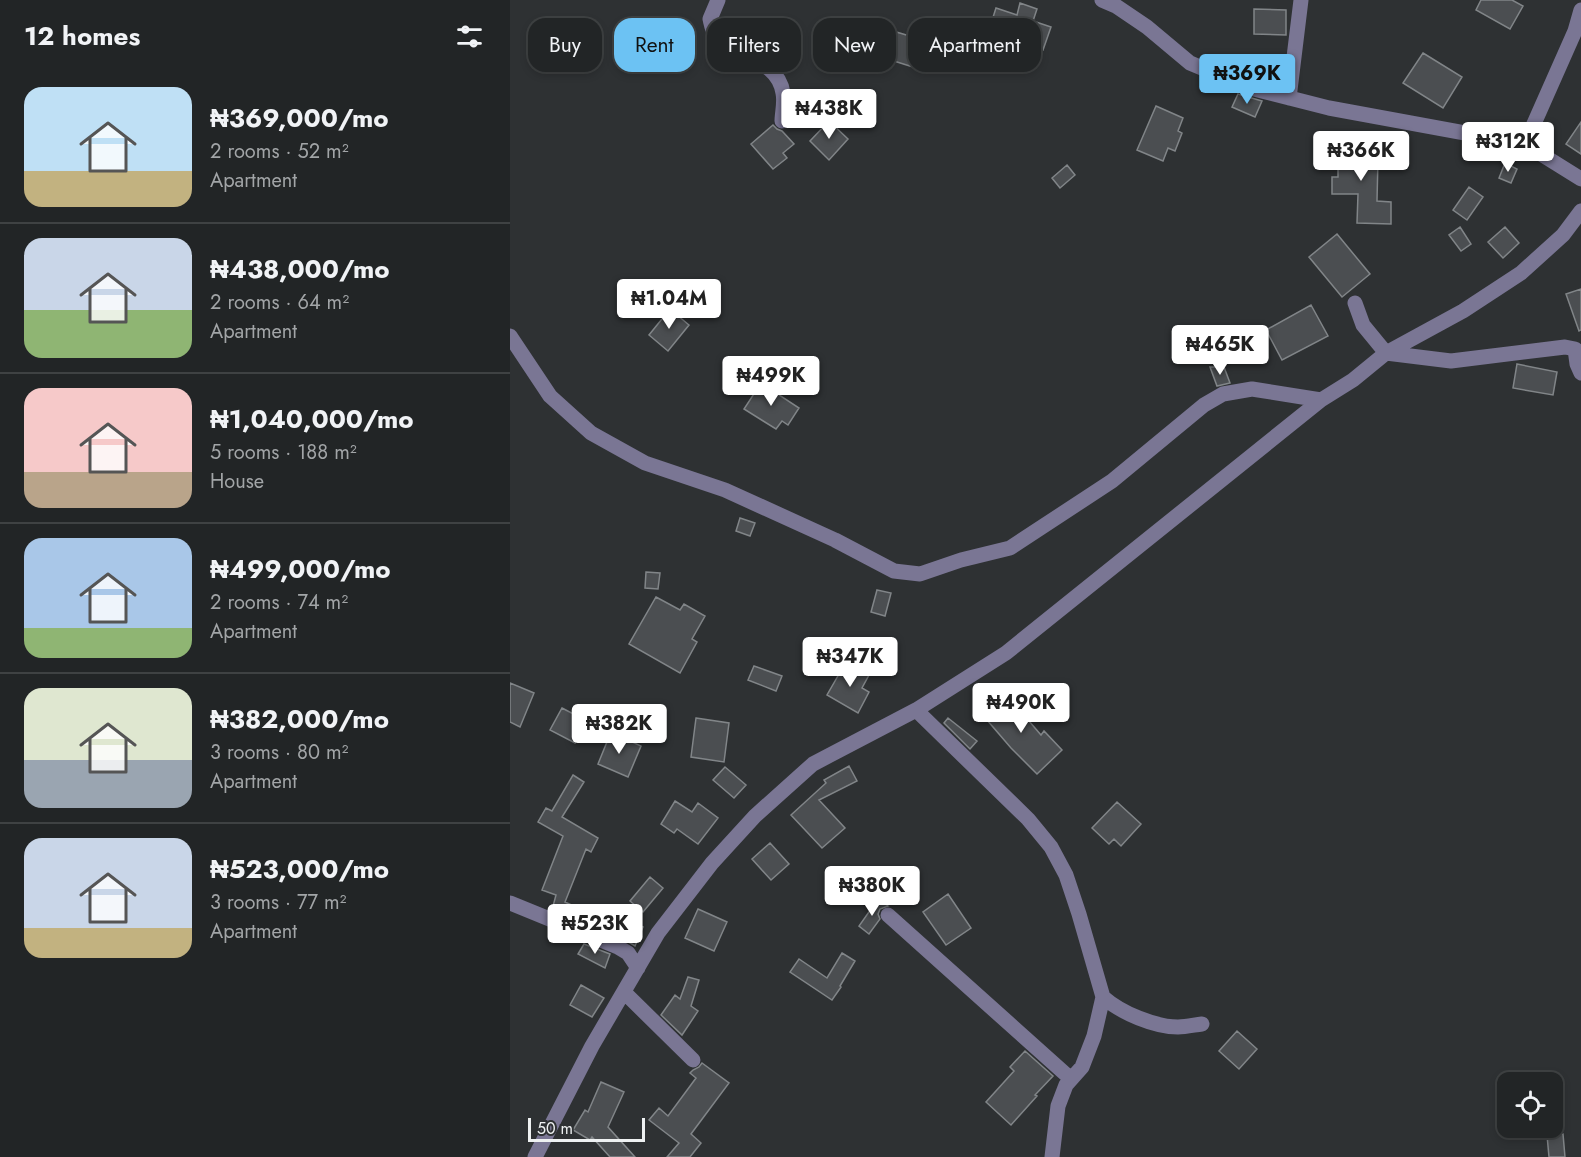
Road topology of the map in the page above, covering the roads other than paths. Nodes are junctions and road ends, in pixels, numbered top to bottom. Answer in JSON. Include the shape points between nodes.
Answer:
{"nodes":[{"id":1,"x":718,"y":0,"type":"edge"},
{"id":2,"x":1102,"y":0,"type":"edge"},
{"id":3,"x":1301,"y":0,"type":"edge"},
{"id":4,"x":1581,"y":10,"type":"edge"},
{"id":5,"x":1289,"y":98,"type":"junction"},
{"id":6,"x":782,"y":122,"type":"dead end"},
{"id":7,"x":1525,"y":144,"type":"junction"},
{"id":8,"x":1581,"y":179,"type":"edge"},
{"id":9,"x":1581,"y":211,"type":"edge"},
{"id":10,"x":1355,"y":303,"type":"dead end"},
{"id":11,"x":510,"y":336,"type":"edge"},
{"id":12,"x":1578,"y":348,"type":"edge"},
{"id":13,"x":1386,"y":353,"type":"junction"},
{"id":14,"x":510,"y":357,"type":"edge"},
{"id":15,"x":529,"y":365,"type":"junction"},
{"id":16,"x":1581,"y":373,"type":"edge"},
{"id":17,"x":1321,"y":400,"type":"junction"},
{"id":18,"x":916,"y":710,"type":"junction"},
{"id":19,"x":510,"y":903,"type":"edge"},
{"id":20,"x":888,"y":915,"type":"dead end"},
{"id":21,"x":638,"y":968,"type":"junction"},
{"id":22,"x":624,"y":992,"type":"junction"},
{"id":23,"x":1103,"y":997,"type":"junction"},
{"id":24,"x":1202,"y":1024,"type":"dead end"},
{"id":25,"x":693,"y":1059,"type":"dead end"},
{"id":26,"x":1071,"y":1078,"type":"junction"},
{"id":27,"x":535,"y":1157,"type":"edge"},
{"id":28,"x":1052,"y":1157,"type":"edge"}],
"edges":[{"from":1,"to":6,"type":"street","via":[[710,19],[714,32],[725,43],[770,68],[784,94]]},
{"from":2,"to":5,"type":"street","via":[[1147,27],[1190,63],[1250,88]]},
{"from":3,"to":5,"type":"street"},
{"from":4,"to":7,"type":"street"},
{"from":5,"to":7,"type":"street"},
{"from":7,"to":8,"type":"street"},
{"from":9,"to":13,"type":"street","via":[[1563,235],[1521,273],[1463,311]]},
{"from":10,"to":13,"type":"street","via":[[1363,325]]},
{"from":11,"to":15,"type":"street"},
{"from":12,"to":13,"type":"street","via":[[1452,361]]},
{"from":12,"to":16,"type":"street"},
{"from":13,"to":17,"type":"street"},
{"from":14,"to":15,"type":"street"},
{"from":15,"to":17,"type":"street","via":[[550,396],[591,433],[645,463],[725,490],[894,571],[920,574],[1010,548],[1112,481],[1204,405],[1223,394],[1252,389]]},
{"from":17,"to":18,"type":"street","via":[[1006,653]]},
{"from":18,"to":21,"type":"street","via":[[813,764],[755,816],[658,933]]},
{"from":18,"to":23,"type":"street","via":[[1028,819],[1051,847],[1073,895]]},
{"from":19,"to":21,"type":"street","via":[[618,947],[628,953]]},
{"from":20,"to":26,"type":"street"},
{"from":21,"to":22,"type":"street"},
{"from":22,"to":25,"type":"street"},
{"from":22,"to":27,"type":"street"},
{"from":23,"to":24,"type":"street","via":[[1146,1021],[1176,1027]]},
{"from":23,"to":26,"type":"street","via":[[1082,1067]]},
{"from":26,"to":28,"type":"street","via":[[1058,1106]]}]}
